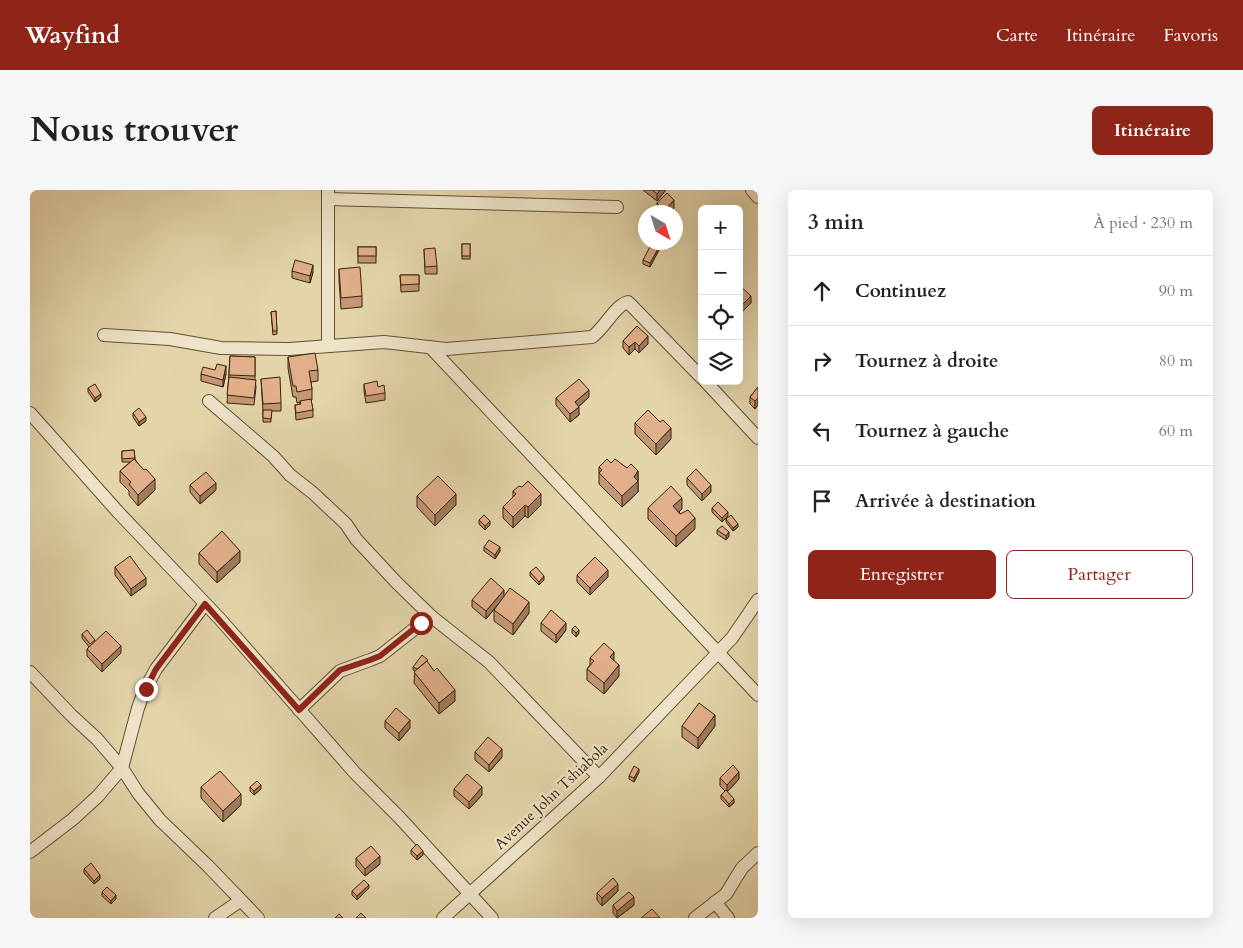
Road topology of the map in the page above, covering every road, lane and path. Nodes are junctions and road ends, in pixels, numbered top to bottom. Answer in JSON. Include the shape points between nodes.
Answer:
{"nodes":[{"id":1,"x":752,"y":190,"type":"edge"},
{"id":2,"x":328,"y":194,"type":"edge"},
{"id":3,"x":758,"y":197,"type":"edge"},
{"id":4,"x":617,"y":207,"type":"dead end"},
{"id":5,"x":104,"y":335,"type":"dead end"},
{"id":6,"x":328,"y":346,"type":"junction"},
{"id":7,"x":430,"y":347,"type":"junction"},
{"id":8,"x":698,"y":374,"type":"edge"},
{"id":9,"x":709,"y":385,"type":"edge"},
{"id":10,"x":209,"y":401,"type":"dead end"},
{"id":11,"x":30,"y":413,"type":"edge"},
{"id":12,"x":758,"y":438,"type":"edge"},
{"id":13,"x":758,"y":600,"type":"edge"},
{"id":14,"x":205,"y":604,"type":"junction"},
{"id":15,"x":432,"y":617,"type":"junction"},
{"id":16,"x":719,"y":653,"type":"junction"},
{"id":17,"x":30,"y":672,"type":"edge"},
{"id":18,"x":758,"y":695,"type":"edge"},
{"id":19,"x":299,"y":710,"type":"junction"},
{"id":20,"x":122,"y":768,"type":"junction"},
{"id":21,"x":599,"y":777,"type":"junction"},
{"id":22,"x":30,"y":852,"type":"edge"},
{"id":23,"x":758,"y":853,"type":"edge"},
{"id":24,"x":470,"y":893,"type":"junction"},
{"id":25,"x":240,"y":901,"type":"junction"},
{"id":26,"x":715,"y":902,"type":"junction"},
{"id":27,"x":215,"y":918,"type":"edge"},
{"id":28,"x":258,"y":918,"type":"edge"},
{"id":29,"x":443,"y":918,"type":"edge"},
{"id":30,"x":492,"y":918,"type":"edge"},
{"id":31,"x":695,"y":918,"type":"edge"},
{"id":32,"x":728,"y":918,"type":"edge"}],
"edges":[{"from":1,"to":3,"type":"street"},
{"from":2,"to":4,"type":"street"},
{"from":2,"to":6,"type":"street"},
{"from":5,"to":6,"type":"street","via":[[170,339],[220,348]]},
{"from":6,"to":7,"type":"street","via":[[384,342]]},
{"from":7,"to":8,"type":"street","via":[[446,349],[592,337],[622,304],[628,302]]},
{"from":7,"to":16,"type":"street"},
{"from":9,"to":12,"type":"street"},
{"from":10,"to":15,"type":"street","via":[[346,524],[356,539]]},
{"from":11,"to":14,"type":"street"},
{"from":13,"to":16,"type":"street","name":"Avenue John Tshiabola"},
{"from":14,"to":19,"type":"street"},
{"from":14,"to":20,"type":"street","via":[[156,669],[138,708]]},
{"from":15,"to":19,"type":"street","via":[[380,656],[340,670]]},
{"from":15,"to":21,"type":"street","via":[[489,662]]},
{"from":16,"to":18,"type":"street"},
{"from":16,"to":21,"type":"street","name":"Avenue John Tshiabola"},
{"from":17,"to":20,"type":"street"},
{"from":19,"to":24,"type":"street","via":[[354,773]]},
{"from":20,"to":22,"type":"street","via":[[73,820]]},
{"from":20,"to":25,"type":"street","via":[[160,820]]},
{"from":21,"to":24,"type":"street","name":"Avenue John Tshiabola"},
{"from":23,"to":26,"type":"street","via":[[742,868],[726,894]]},
{"from":24,"to":29,"type":"street","name":"Avenue John Tshiabola"},
{"from":24,"to":30,"type":"street"},
{"from":25,"to":27,"type":"street"},
{"from":25,"to":28,"type":"street"},
{"from":26,"to":31,"type":"street"},
{"from":26,"to":32,"type":"street"}]}
